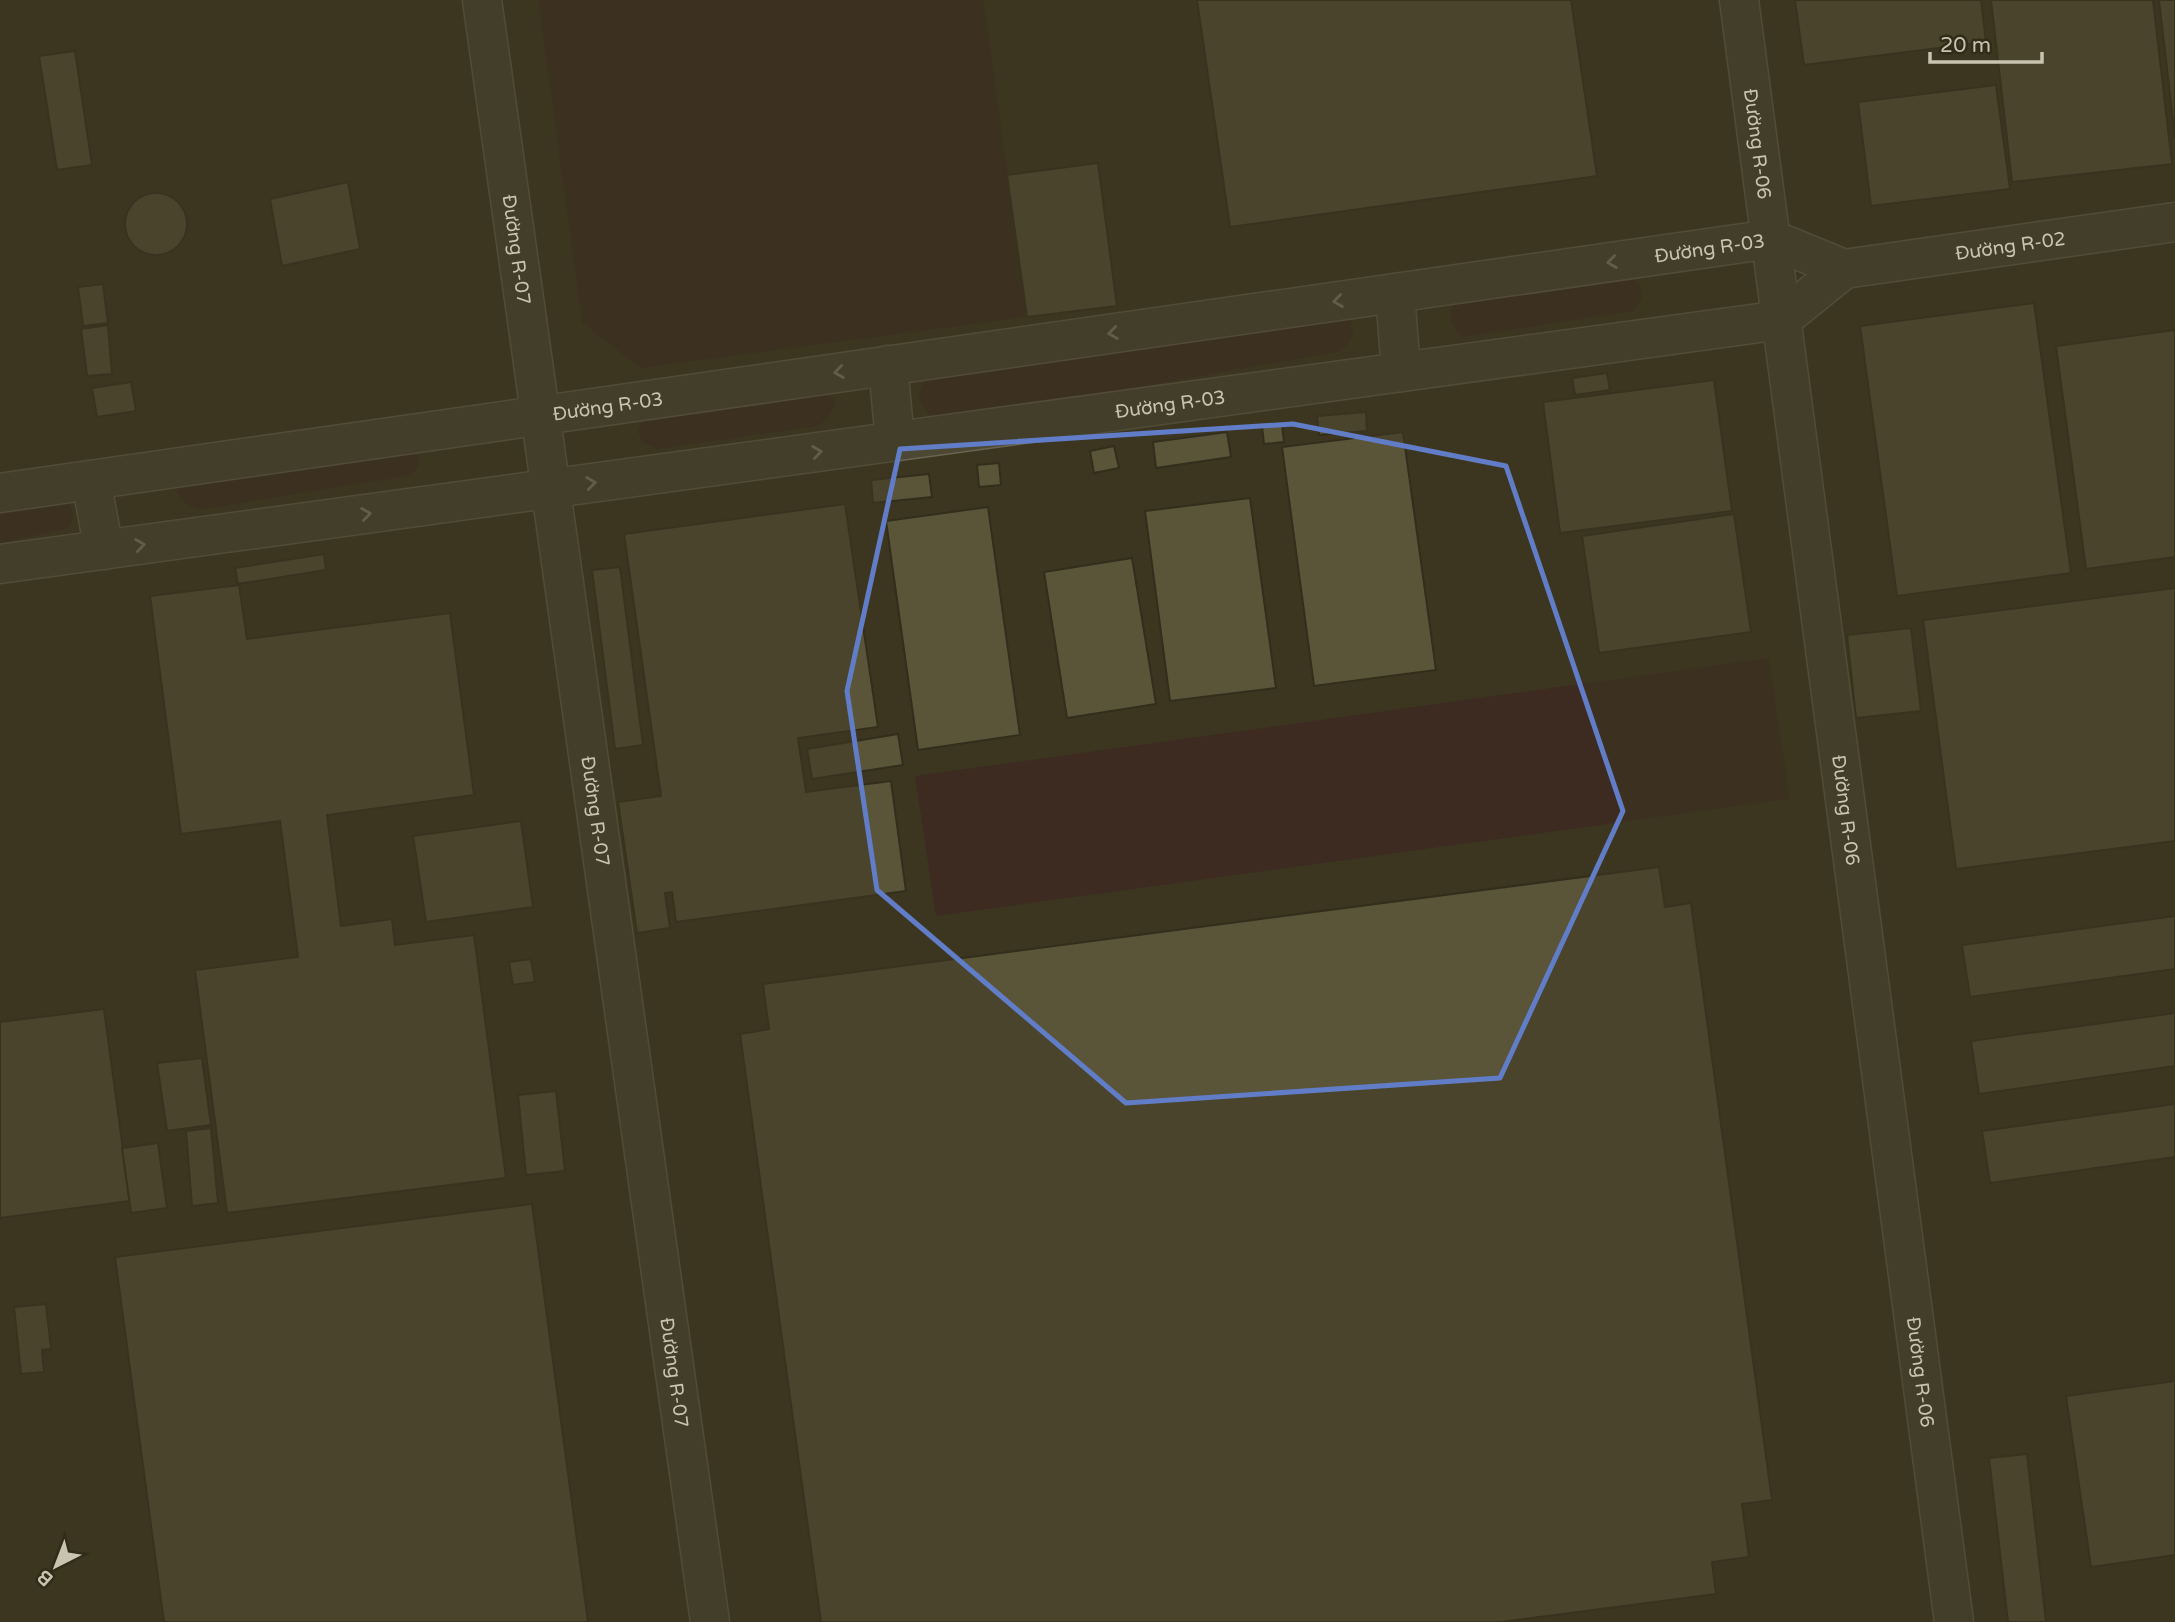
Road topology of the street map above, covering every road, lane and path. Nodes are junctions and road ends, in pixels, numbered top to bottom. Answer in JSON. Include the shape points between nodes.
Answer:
{"nodes":[{"id":1,"x":482,"y":0,"type":"edge"},
{"id":2,"x":1739,"y":0,"type":"edge"},
{"id":3,"x":2175,"y":222,"type":"edge"},
{"id":4,"x":1771,"y":239,"type":"junction"},
{"id":5,"x":1844,"y":269,"type":"junction"},
{"id":6,"x":1395,"y":293,"type":"junction"},
{"id":7,"x":1781,"y":320,"type":"junction"},
{"id":8,"x":888,"y":365,"type":"junction"},
{"id":9,"x":1401,"y":372,"type":"junction"},
{"id":10,"x":540,"y":415,"type":"junction"},
{"id":11,"x":895,"y":441,"type":"junction"},
{"id":12,"x":90,"y":480,"type":"junction"},
{"id":13,"x":551,"y":488,"type":"junction"},
{"id":14,"x":0,"y":493,"type":"edge"},
{"id":15,"x":104,"y":550,"type":"junction"},
{"id":16,"x":0,"y":564,"type":"edge"},
{"id":17,"x":710,"y":1622,"type":"edge"},
{"id":18,"x":1954,"y":1622,"type":"edge"}],
"edges":[{"from":1,"to":10,"type":"lane","name":"Đường R-07"},
{"from":2,"to":4,"type":"lane","name":"Đường R-06"},
{"from":3,"to":5,"type":"lane","name":"Đường R-02"},
{"from":4,"to":5,"type":"lane","name":"Đường R-03"},
{"from":4,"to":6,"type":"lane","name":"Đường R-03","one_way":true},
{"from":4,"to":7,"type":"lane","name":"Đường R-06"},
{"from":5,"to":7,"type":"lane"},
{"from":6,"to":8,"type":"lane","name":"Đường R-03","one_way":true},
{"from":6,"to":9,"type":"lane"},
{"from":7,"to":9,"type":"lane","name":"Đường R-03"},
{"from":7,"to":18,"type":"lane","name":"Đường R-06"},
{"from":8,"to":10,"type":"lane","name":"Đường R-03","one_way":true},
{"from":8,"to":11,"type":"lane"},
{"from":9,"to":11,"type":"lane","name":"Đường R-03"},
{"from":10,"to":12,"type":"lane","name":"Đường R-03"},
{"from":10,"to":13,"type":"lane","name":"Đường R-07"},
{"from":13,"to":11,"type":"lane","name":"Đường R-03","one_way":true},
{"from":12,"to":14,"type":"lane","name":"Đường R-03"},
{"from":12,"to":15,"type":"lane"},
{"from":15,"to":13,"type":"lane","name":"Đường R-03","one_way":true},
{"from":13,"to":17,"type":"lane","name":"Đường R-07"},
{"from":15,"to":16,"type":"lane","name":"Đường R-03"}]}
